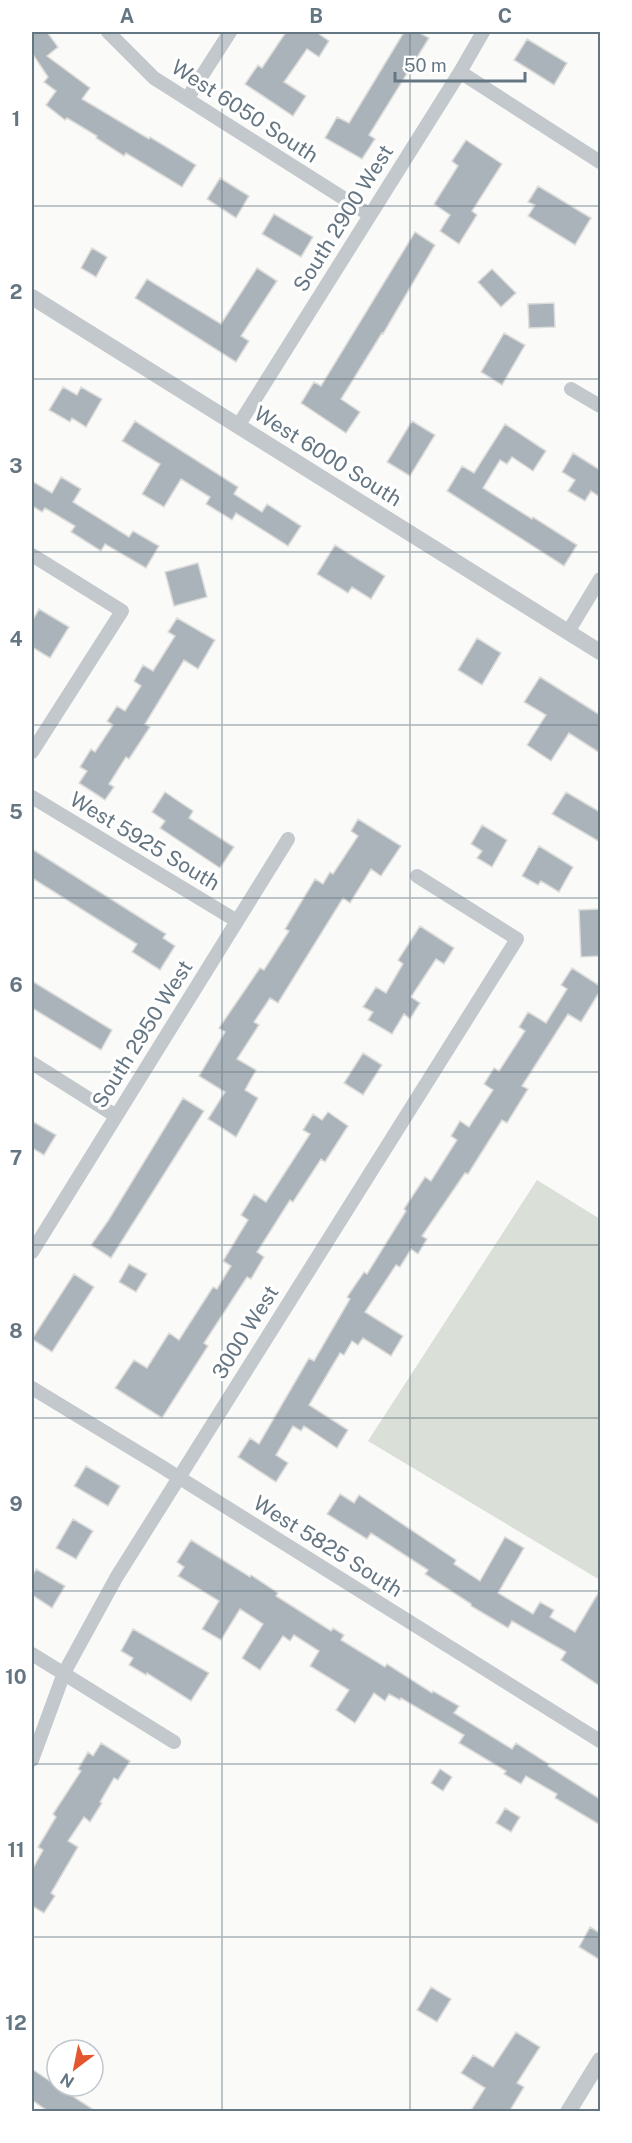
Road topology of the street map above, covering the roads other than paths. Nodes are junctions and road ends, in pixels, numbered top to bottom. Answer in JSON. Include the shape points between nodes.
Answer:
{"nodes":[{"id":1,"x":108,"y":32,"type":"edge"},
{"id":2,"x":230,"y":32,"type":"edge"},
{"id":3,"x":483,"y":32,"type":"edge"},
{"id":4,"x":460,"y":72,"type":"junction"},
{"id":5,"x":187,"y":99,"type":"junction"},
{"id":6,"x":600,"y":162,"type":"edge"},
{"id":7,"x":370,"y":215,"type":"junction"},
{"id":8,"x":32,"y":297,"type":"edge"},
{"id":9,"x":571,"y":389,"type":"dead end"},
{"id":10,"x":600,"y":406,"type":"edge"},
{"id":11,"x":238,"y":426,"type":"junction"},
{"id":12,"x":32,"y":555,"type":"edge"},
{"id":13,"x":600,"y":579,"type":"edge"},
{"id":14,"x":568,"y":632,"type":"junction"},
{"id":15,"x":600,"y":652,"type":"edge"},
{"id":16,"x":32,"y":752,"type":"edge"},
{"id":17,"x":32,"y":797,"type":"edge"},
{"id":18,"x":288,"y":838,"type":"dead end"},
{"id":19,"x":417,"y":876,"type":"dead end"},
{"id":20,"x":237,"y":921,"type":"junction"},
{"id":21,"x":32,"y":1063,"type":"edge"},
{"id":22,"x":116,"y":1116,"type":"junction"},
{"id":23,"x":32,"y":1252,"type":"edge"},
{"id":24,"x":32,"y":1388,"type":"edge"},
{"id":25,"x":179,"y":1477,"type":"junction"},
{"id":26,"x":32,"y":1653,"type":"edge"},
{"id":27,"x":64,"y":1673,"type":"junction"},
{"id":28,"x":600,"y":1741,"type":"edge"},
{"id":29,"x":174,"y":1743,"type":"dead end"},
{"id":30,"x":32,"y":1760,"type":"edge"},
{"id":31,"x":600,"y":2060,"type":"edge"},
{"id":32,"x":568,"y":2112,"type":"edge"}],
"edges":[{"from":1,"to":5,"type":"street","name":"West 6050 South","via":[[154,78]]},
{"from":2,"to":5,"type":"street"},
{"from":3,"to":4,"type":"street","name":"South 2900 West"},
{"from":4,"to":6,"type":"street"},
{"from":4,"to":7,"type":"street","name":"South 2900 West"},
{"from":5,"to":7,"type":"street","name":"West 6050 South"},
{"from":7,"to":11,"type":"street","name":"South 2900 West"},
{"from":8,"to":11,"type":"street","name":"West 6000 South"},
{"from":9,"to":10,"type":"street"},
{"from":11,"to":14,"type":"street","name":"West 6000 South"},
{"from":12,"to":16,"type":"street","via":[[122,611]]},
{"from":13,"to":14,"type":"street"},
{"from":14,"to":15,"type":"street","name":"West 6000 South"},
{"from":17,"to":20,"type":"street","name":"West 5925 South"},
{"from":18,"to":20,"type":"street","name":"South 2950 West"},
{"from":19,"to":25,"type":"street","name":"3000 West","via":[[517,939]]},
{"from":20,"to":22,"type":"street","name":"South 2950 West"},
{"from":21,"to":22,"type":"street"},
{"from":22,"to":23,"type":"street","name":"South 2950 West"},
{"from":24,"to":25,"type":"street","name":"West 5825 South"},
{"from":25,"to":27,"type":"street","name":"3000 West","via":[[116,1578]]},
{"from":25,"to":28,"type":"street","name":"West 5825 South"},
{"from":26,"to":27,"type":"street"},
{"from":27,"to":29,"type":"street"},
{"from":27,"to":30,"type":"street","name":"3000 West"},
{"from":31,"to":32,"type":"street"}]}
